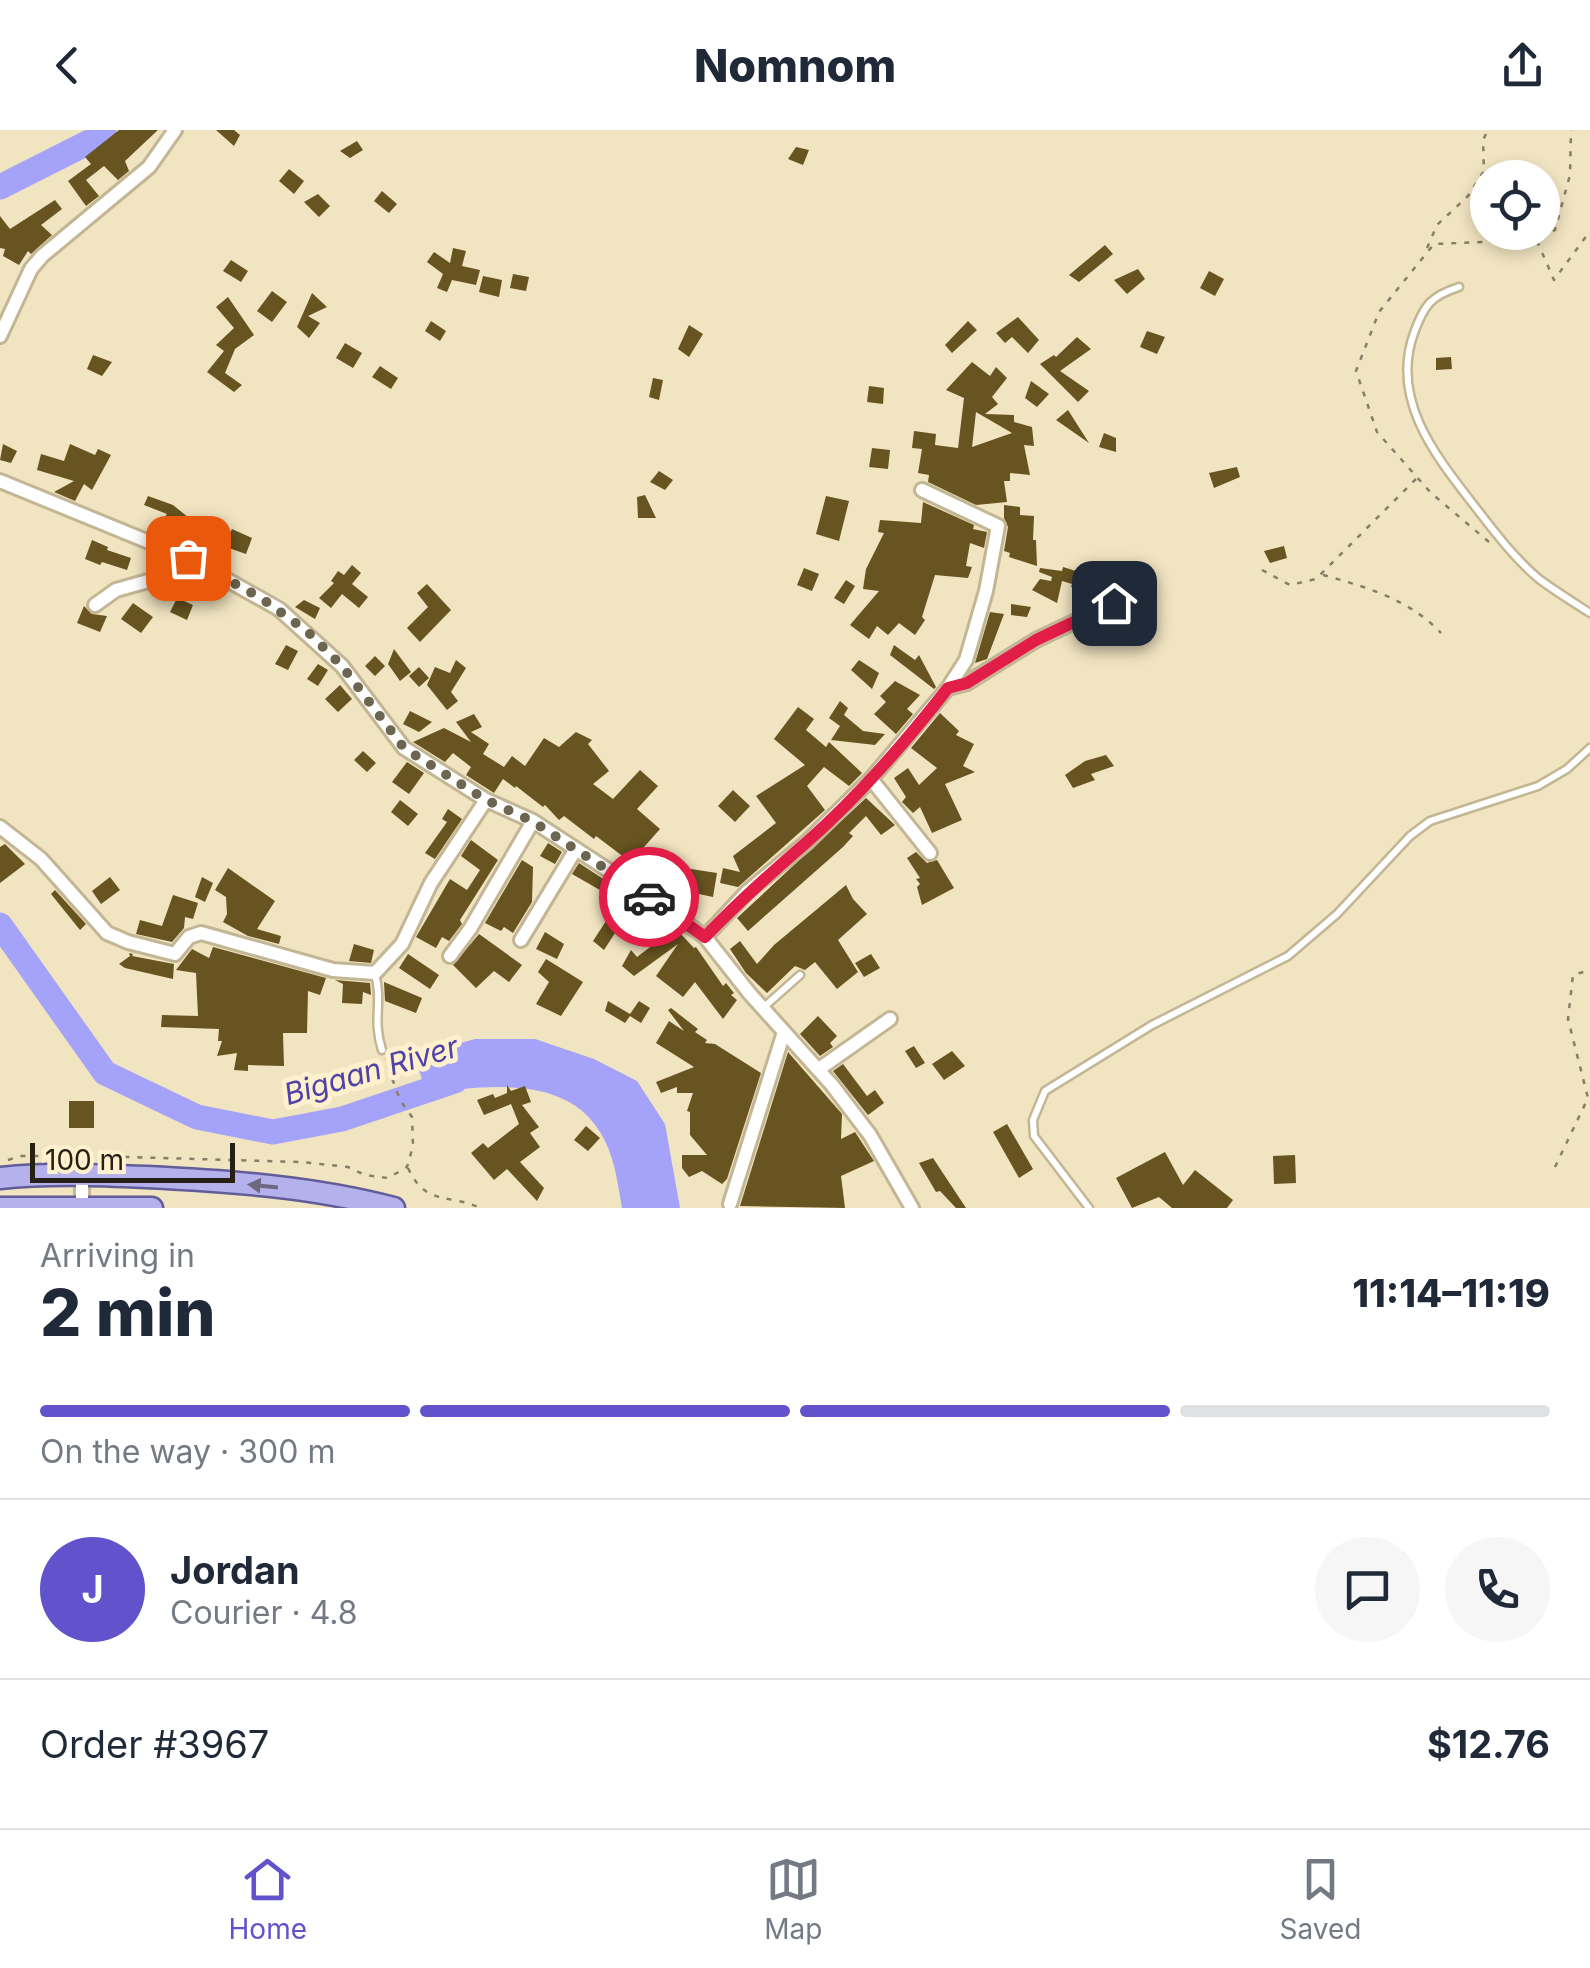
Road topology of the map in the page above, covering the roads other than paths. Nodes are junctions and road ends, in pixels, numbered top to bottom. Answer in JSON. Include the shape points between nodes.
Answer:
{"nodes":[{"id":1,"x":175,"y":130,"type":"edge"},
{"id":2,"x":1459,"y":287,"type":"dead end"},
{"id":3,"x":0,"y":336,"type":"edge"},
{"id":4,"x":0,"y":481,"type":"edge"},
{"id":5,"x":922,"y":490,"type":"dead end"},
{"id":6,"x":188,"y":558,"type":"junction"},
{"id":7,"x":1114,"y":603,"type":"dead end"},
{"id":8,"x":95,"y":605,"type":"dead end"},
{"id":9,"x":1590,"y":613,"type":"edge"},
{"id":10,"x":948,"y":688,"type":"junction"},
{"id":11,"x":1590,"y":748,"type":"edge"},
{"id":12,"x":871,"y":780,"type":"junction"},
{"id":13,"x":486,"y":800,"type":"junction"},
{"id":14,"x":532,"y":821,"type":"junction"},
{"id":15,"x":0,"y":826,"type":"edge"},
{"id":16,"x":576,"y":850,"type":"junction"},
{"id":17,"x":930,"y":853,"type":"dead end"},
{"id":18,"x":705,"y":937,"type":"junction"},
{"id":19,"x":521,"y":940,"type":"dead end"},
{"id":20,"x":450,"y":956,"type":"dead end"},
{"id":21,"x":375,"y":973,"type":"junction"},
{"id":22,"x":800,"y":974,"type":"dead end"},
{"id":23,"x":762,"y":1009,"type":"junction"},
{"id":24,"x":890,"y":1019,"type":"dead end"},
{"id":25,"x":784,"y":1032,"type":"junction"},
{"id":26,"x":382,"y":1050,"type":"road end"},
{"id":27,"x":819,"y":1069,"type":"junction"},
{"id":28,"x":3,"y":1170,"type":"edge"},
{"id":29,"x":82,"y":1176,"type":"junction"},
{"id":30,"x":730,"y":1204,"type":"dead end"},
{"id":31,"x":82,"y":1206,"type":"edge"},
{"id":32,"x":0,"y":1208,"type":"edge"},
{"id":33,"x":152,"y":1208,"type":"edge"},
{"id":34,"x":394,"y":1208,"type":"edge"},
{"id":35,"x":912,"y":1208,"type":"edge"},
{"id":36,"x":1089,"y":1208,"type":"edge"}],
"edges":[{"from":1,"to":3,"type":"street","via":[[149,167],[42,256]]},
{"from":2,"to":9,"type":"lane","via":[[1437,294],[1412,338],[1406,364],[1417,421],[1435,455],[1512,551]]},
{"from":4,"to":6,"type":"street"},
{"from":5,"to":10,"type":"street","via":[[998,526],[966,660]]},
{"from":6,"to":8,"type":"street","via":[[166,576],[116,590]]},
{"from":6,"to":13,"type":"street","via":[[308,632],[404,748]]},
{"from":7,"to":10,"type":"street"},
{"from":10,"to":12,"type":"street"},
{"from":11,"to":36,"type":"lane","via":[[1538,786],[1430,821],[1288,956],[1152,1025],[1045,1091],[1034,1136]]},
{"from":12,"to":17,"type":"street"},
{"from":12,"to":18,"type":"street"},
{"from":13,"to":14,"type":"street"},
{"from":13,"to":21,"type":"street","via":[[402,944]]},
{"from":14,"to":16,"type":"street"},
{"from":14,"to":20,"type":"street"},
{"from":15,"to":21,"type":"street","via":[[41,859],[102,929],[128,942],[174,954],[201,933],[333,970]]},
{"from":16,"to":18,"type":"street"},
{"from":16,"to":19,"type":"street"},
{"from":18,"to":23,"type":"street"},
{"from":21,"to":26,"type":"lane"},
{"from":22,"to":23,"type":"lane"},
{"from":23,"to":25,"type":"street"},
{"from":24,"to":27,"type":"street"},
{"from":25,"to":27,"type":"street"},
{"from":25,"to":30,"type":"street"},
{"from":27,"to":35,"type":"street","via":[[870,1135]]},
{"from":28,"to":29,"type":"main road"},
{"from":29,"to":31,"type":"street"},
{"from":34,"to":29,"type":"main road","one_way":true,"via":[[273,1186]]},
{"from":31,"to":32,"type":"main road"},
{"from":31,"to":33,"type":"main road"}]}
